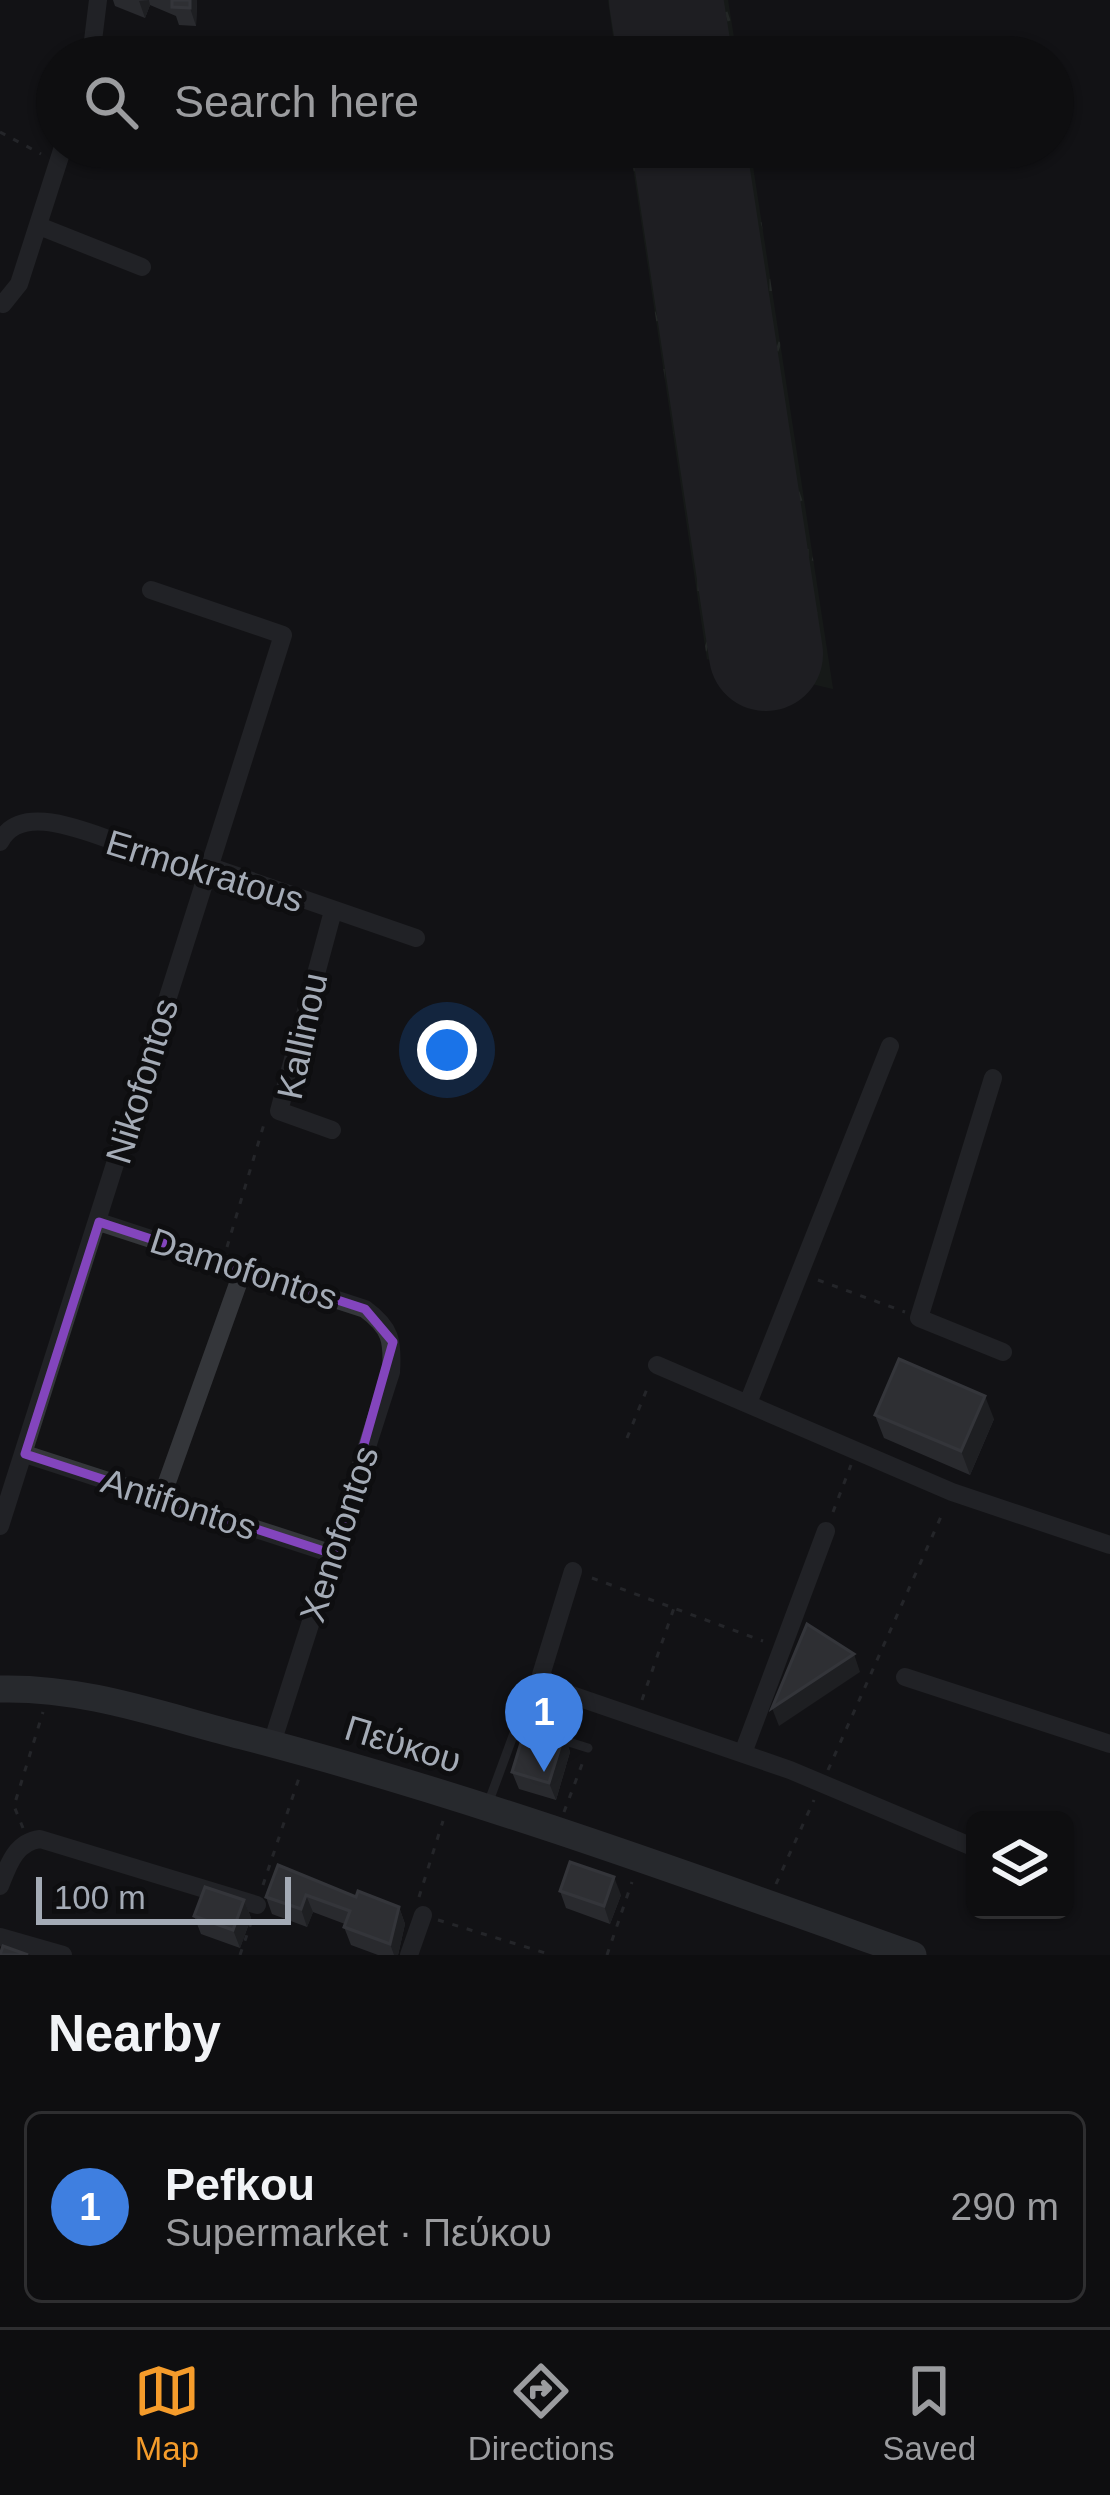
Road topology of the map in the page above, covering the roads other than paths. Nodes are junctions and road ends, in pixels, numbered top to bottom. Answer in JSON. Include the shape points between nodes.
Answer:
{"nodes":[{"id":1,"x":98,"y":0,"type":"edge"},
{"id":2,"x":94,"y":36,"type":"edge"},
{"id":3,"x":56,"y":168,"type":"edge"},
{"id":4,"x":39,"y":226,"type":"junction"},
{"id":5,"x":142,"y":266,"type":"dead end"},
{"id":6,"x":0,"y":302,"type":"edge"},
{"id":7,"x":151,"y":590,"type":"dead end"},
{"id":8,"x":0,"y":842,"type":"edge"},
{"id":9,"x":124,"y":844,"type":"road end"},
{"id":10,"x":208,"y":866,"type":"junction"},
{"id":11,"x":332,"y":911,"type":"junction"},
{"id":12,"x":416,"y":938,"type":"dead end"},
{"id":13,"x":890,"y":1046,"type":"dead end"},
{"id":14,"x":993,"y":1078,"type":"dead end"},
{"id":15,"x":332,"y":1130,"type":"dead end"},
{"id":16,"x":99,"y":1222,"type":"junction"},
{"id":17,"x":244,"y":1267,"type":"junction"},
{"id":18,"x":386,"y":1324,"type":"joint"},
{"id":19,"x":1003,"y":1352,"type":"dead end"},
{"id":20,"x":657,"y":1365,"type":"road end"},
{"id":21,"x":748,"y":1403,"type":"junction"},
{"id":22,"x":25,"y":1454,"type":"junction"},
{"id":23,"x":161,"y":1499,"type":"junction"},
{"id":24,"x":0,"y":1526,"type":"edge"},
{"id":25,"x":826,"y":1531,"type":"road end"},
{"id":26,"x":1110,"y":1545,"type":"edge"},
{"id":27,"x":332,"y":1554,"type":"junction"},
{"id":28,"x":573,"y":1571,"type":"road end"},
{"id":29,"x":904,"y":1676,"type":"dead end"},
{"id":30,"x":0,"y":1690,"type":"edge"},
{"id":31,"x":272,"y":1743,"type":"junction"},
{"id":32,"x":1110,"y":1744,"type":"edge"},
{"id":33,"x":588,"y":1748,"type":"road end"},
{"id":34,"x":743,"y":1753,"type":"junction"},
{"id":35,"x":487,"y":1806,"type":"junction"},
{"id":36,"x":966,"y":1844,"type":"edge"},
{"id":37,"x":0,"y":1886,"type":"edge"},
{"id":38,"x":256,"y":1905,"type":"road end"},
{"id":39,"x":423,"y":1915,"type":"road end"},
{"id":40,"x":0,"y":1937,"type":"edge"},
{"id":41,"x":63,"y":1955,"type":"edge"},
{"id":42,"x":409,"y":1955,"type":"edge"},
{"id":43,"x":913,"y":1955,"type":"edge"}],
"edges":[{"from":1,"to":2,"type":"street"},
{"from":3,"to":4,"type":"street"},
{"from":4,"to":5,"type":"street"},
{"from":4,"to":6,"type":"street","via":[[19,284]]},
{"from":7,"to":10,"type":"street","name":"Nikofontos","via":[[283,635]]},
{"from":8,"to":9,"type":"street","name":"Ermokratous","via":[[26,820]]},
{"from":10,"to":11,"type":"street","name":"Ermokratous"},
{"from":10,"to":16,"type":"street","name":"Nikofontos"},
{"from":11,"to":12,"type":"street","name":"Ermokratous"},
{"from":11,"to":15,"type":"street","name":"Kallinou","via":[[279,1111]]},
{"from":13,"to":21,"type":"street"},
{"from":14,"to":19,"type":"street","via":[[919,1318]]},
{"from":16,"to":17,"type":"street","name":"Damofontos"},
{"from":16,"to":22,"type":"street","name":"Nikofontos"},
{"from":17,"to":18,"type":"street","name":"Damofontos"},
{"from":17,"to":23,"type":"street"},
{"from":18,"to":27,"type":"street","name":"Xenofontos","via":[[391,1372]]},
{"from":20,"to":21,"type":"street"},
{"from":21,"to":26,"type":"street","via":[[952,1492]]},
{"from":22,"to":23,"type":"street","name":"Antifontos"},
{"from":22,"to":24,"type":"street","name":"Nikofontos"},
{"from":23,"to":27,"type":"street","name":"Antifontos"},
{"from":25,"to":34,"type":"street"},
{"from":27,"to":31,"type":"street","name":"Xenofontos"},
{"from":28,"to":34,"type":"street","via":[[541,1675],[554,1689]]},
{"from":29,"to":32,"type":"street"},
{"from":30,"to":31,"type":"main road","name":"Πεύκου","via":[[96,1695]]},
{"from":31,"to":35,"type":"main road","name":"Πεύκου"},
{"from":33,"to":35,"type":"lane","via":[[517,1725]]},
{"from":34,"to":36,"type":"street"},
{"from":35,"to":43,"type":"main road","name":"Πεύκου"},
{"from":37,"to":38,"type":"street","via":[[19,1848],[40,1839]]},
{"from":39,"to":42,"type":"street"},
{"from":40,"to":41,"type":"street"}]}
